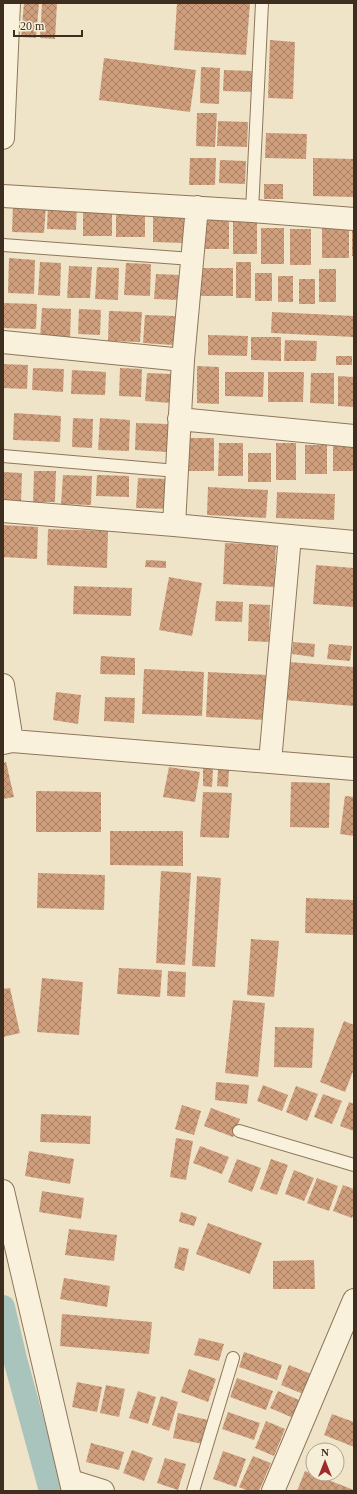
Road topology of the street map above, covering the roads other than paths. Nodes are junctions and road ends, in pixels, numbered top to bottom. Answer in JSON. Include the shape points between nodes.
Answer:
{"nodes":[{"id":1,"x":9,"y":3,"type":"edge"},
{"id":2,"x":262,"y":3,"type":"edge"},
{"id":3,"x":3,"y":138,"type":"edge"},
{"id":4,"x":3,"y":196,"type":"edge"},
{"id":5,"x":197,"y":207,"type":"junction"},
{"id":6,"x":252,"y":211,"type":"junction"},
{"id":7,"x":354,"y":219,"type":"edge"},
{"id":8,"x":3,"y":245,"type":"edge"},
{"id":9,"x":192,"y":259,"type":"junction"},
{"id":10,"x":3,"y":342,"type":"edge"},
{"id":11,"x":183,"y":360,"type":"junction"},
{"id":12,"x":179,"y":419,"type":"junction"},
{"id":13,"x":354,"y":436,"type":"edge"},
{"id":14,"x":3,"y":456,"type":"edge"},
{"id":15,"x":177,"y":471,"type":"junction"},
{"id":16,"x":3,"y":511,"type":"edge"},
{"id":17,"x":174,"y":525,"type":"junction"},
{"id":18,"x":290,"y":536,"type":"junction"},
{"id":19,"x":354,"y":542,"type":"edge"},
{"id":20,"x":3,"y":685,"type":"edge"},
{"id":21,"x":7,"y":742,"type":"edge"},
{"id":22,"x":270,"y":762,"type":"junction"},
{"id":23,"x":354,"y":769,"type":"edge"},
{"id":24,"x":239,"y":1130,"type":"dead end"},
{"id":25,"x":354,"y":1165,"type":"edge"},
{"id":26,"x":3,"y":1191,"type":"edge"},
{"id":27,"x":354,"y":1300,"type":"edge"},
{"id":28,"x":234,"y":1358,"type":"dead end"},
{"id":29,"x":72,"y":1486,"type":"edge"},
{"id":30,"x":102,"y":1491,"type":"edge"},
{"id":31,"x":193,"y":1491,"type":"edge"},
{"id":32,"x":273,"y":1491,"type":"edge"}],
"edges":[{"from":1,"to":3,"type":"street"},
{"from":2,"to":6,"type":"lane"},
{"from":4,"to":5,"type":"street"},
{"from":5,"to":6,"type":"street"},
{"from":5,"to":9,"type":"street"},
{"from":6,"to":7,"type":"street"},
{"from":8,"to":9,"type":"lane"},
{"from":9,"to":11,"type":"street"},
{"from":10,"to":11,"type":"street"},
{"from":11,"to":12,"type":"street"},
{"from":12,"to":13,"type":"street"},
{"from":12,"to":15,"type":"street"},
{"from":14,"to":15,"type":"lane"},
{"from":15,"to":17,"type":"street"},
{"from":16,"to":17,"type":"street"},
{"from":17,"to":18,"type":"street"},
{"from":18,"to":19,"type":"street"},
{"from":18,"to":22,"type":"street"},
{"from":20,"to":21,"type":"street"},
{"from":21,"to":22,"type":"street"},
{"from":22,"to":23,"type":"street"},
{"from":24,"to":25,"type":"lane"},
{"from":26,"to":29,"type":"street"},
{"from":27,"to":32,"type":"street"},
{"from":28,"to":31,"type":"lane"},
{"from":29,"to":30,"type":"street"}]}
